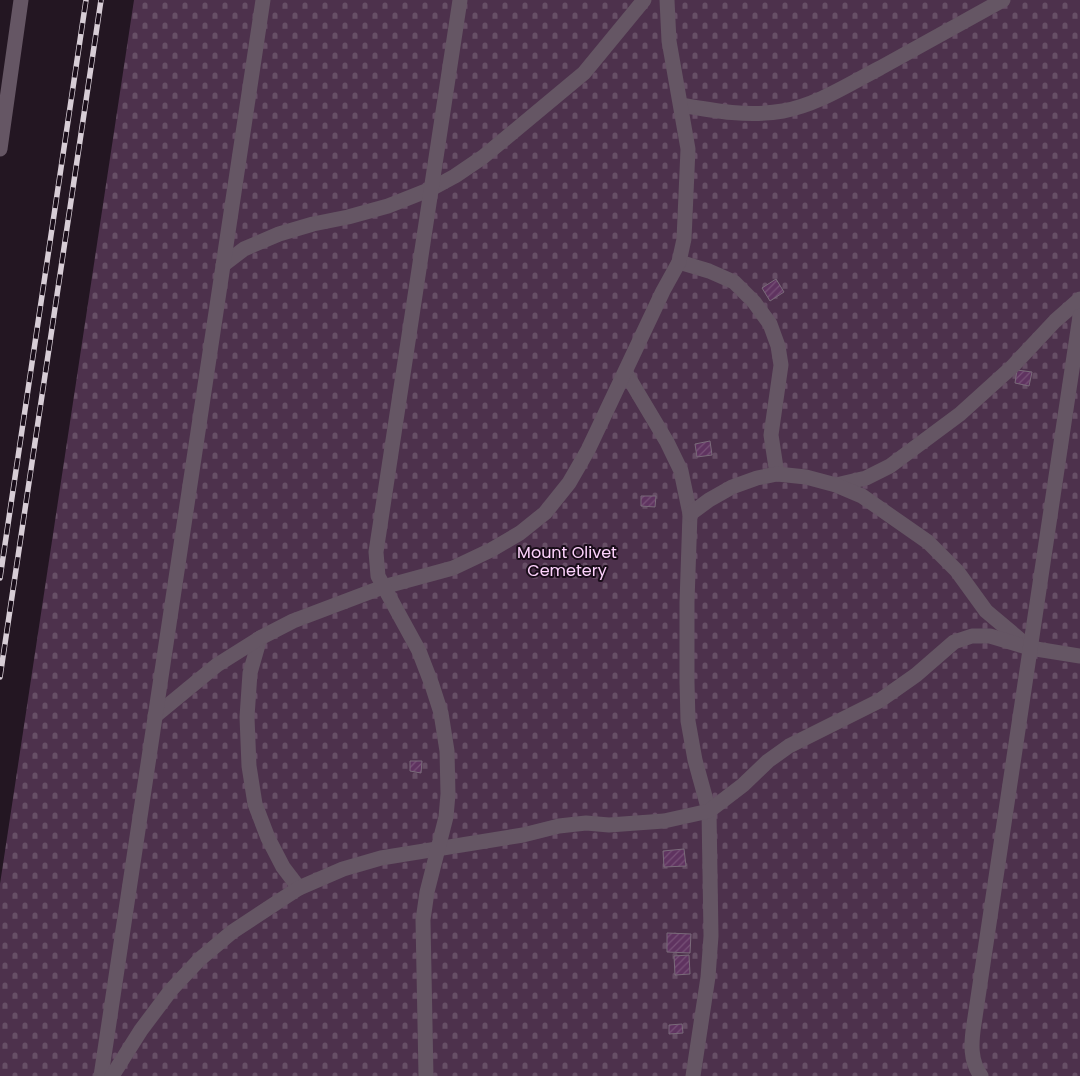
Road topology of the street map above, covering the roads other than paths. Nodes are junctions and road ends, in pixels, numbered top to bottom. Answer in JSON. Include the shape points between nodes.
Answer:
{"nodes":[{"id":1,"x":21,"y":0,"type":"edge"},
{"id":2,"x":263,"y":0,"type":"edge"},
{"id":3,"x":470,"y":0,"type":"edge"},
{"id":4,"x":644,"y":0,"type":"edge"},
{"id":5,"x":667,"y":0,"type":"edge"},
{"id":6,"x":1002,"y":0,"type":"edge"},
{"id":7,"x":459,"y":6,"type":"edge"},
{"id":8,"x":681,"y":105,"type":"junction"},
{"id":9,"x":0,"y":149,"type":"edge"},
{"id":10,"x":431,"y":189,"type":"junction"},
{"id":11,"x":679,"y":262,"type":"junction"},
{"id":12,"x":223,"y":265,"type":"junction"},
{"id":13,"x":1080,"y":298,"type":"edge"},
{"id":14,"x":1080,"y":316,"type":"edge"},
{"id":15,"x":626,"y":373,"type":"junction"},
{"id":16,"x":777,"y":474,"type":"junction"},
{"id":17,"x":836,"y":485,"type":"junction"},
{"id":18,"x":690,"y":514,"type":"junction"},
{"id":19,"x":383,"y":587,"type":"junction"},
{"id":20,"x":260,"y":638,"type":"junction"},
{"id":21,"x":1030,"y":648,"type":"junction"},
{"id":22,"x":1080,"y":656,"type":"edge"},
{"id":23,"x":155,"y":716,"type":"junction"},
{"id":24,"x":709,"y":811,"type":"junction"},
{"id":25,"x":438,"y":847,"type":"junction"},
{"id":26,"x":298,"y":888,"type":"junction"},
{"id":27,"x":101,"y":1076,"type":"edge"},
{"id":28,"x":112,"y":1076,"type":"edge"},
{"id":29,"x":426,"y":1076,"type":"edge"},
{"id":30,"x":693,"y":1076,"type":"edge"},
{"id":31,"x":981,"y":1076,"type":"edge"}],
"edges":[{"from":1,"to":9,"type":"street"},
{"from":2,"to":12,"type":"street"},
{"from":3,"to":7,"type":"street"},
{"from":4,"to":10,"type":"street","via":[[584,73],[482,157]]},
{"from":5,"to":8,"type":"street","via":[[669,41]]},
{"from":6,"to":8,"type":"street","via":[[810,103],[784,111],[757,114],[725,113]]},
{"from":7,"to":10,"type":"street"},
{"from":8,"to":11,"type":"street","via":[[688,149],[684,239]]},
{"from":10,"to":12,"type":"street","via":[[388,206],[279,234],[244,249]]},
{"from":10,"to":19,"type":"street","via":[[376,552],[378,576]]},
{"from":11,"to":15,"type":"street"},
{"from":11,"to":16,"type":"street","via":[[734,282],[770,324],[781,365],[771,434]]},
{"from":12,"to":23,"type":"street"},
{"from":13,"to":17,"type":"street","via":[[960,414],[890,466],[866,478]]},
{"from":14,"to":21,"type":"street"},
{"from":15,"to":18,"type":"street","via":[[681,471]]},
{"from":15,"to":19,"type":"street","via":[[569,484],[545,513],[520,533],[453,568]]},
{"from":16,"to":17,"type":"street"},
{"from":16,"to":18,"type":"street","via":[[732,487]]},
{"from":17,"to":21,"type":"street","via":[[862,496],[928,542],[957,571],[986,611]]},
{"from":18,"to":24,"type":"street","via":[[688,721]]},
{"from":19,"to":20,"type":"street","via":[[293,621]]},
{"from":19,"to":25,"type":"street","via":[[419,651],[441,713],[448,794]]},
{"from":20,"to":23,"type":"street","via":[[217,665]]},
{"from":20,"to":26,"type":"street","via":[[250,672],[247,717],[253,794],[268,838]]},
{"from":21,"to":22,"type":"street"},
{"from":21,"to":24,"type":"street","via":[[990,636],[972,636],[954,642],[879,701],[790,746]]},
{"from":21,"to":31,"type":"street","via":[[972,1041],[972,1055]]},
{"from":23,"to":27,"type":"street"},
{"from":24,"to":25,"type":"street","via":[[664,821],[559,826],[523,835]]},
{"from":24,"to":30,"type":"street","via":[[711,936]]},
{"from":25,"to":26,"type":"street","via":[[380,858]]},
{"from":25,"to":29,"type":"street","via":[[423,920]]},
{"from":26,"to":28,"type":"street","via":[[232,932],[200,958],[161,1003]]}]}
